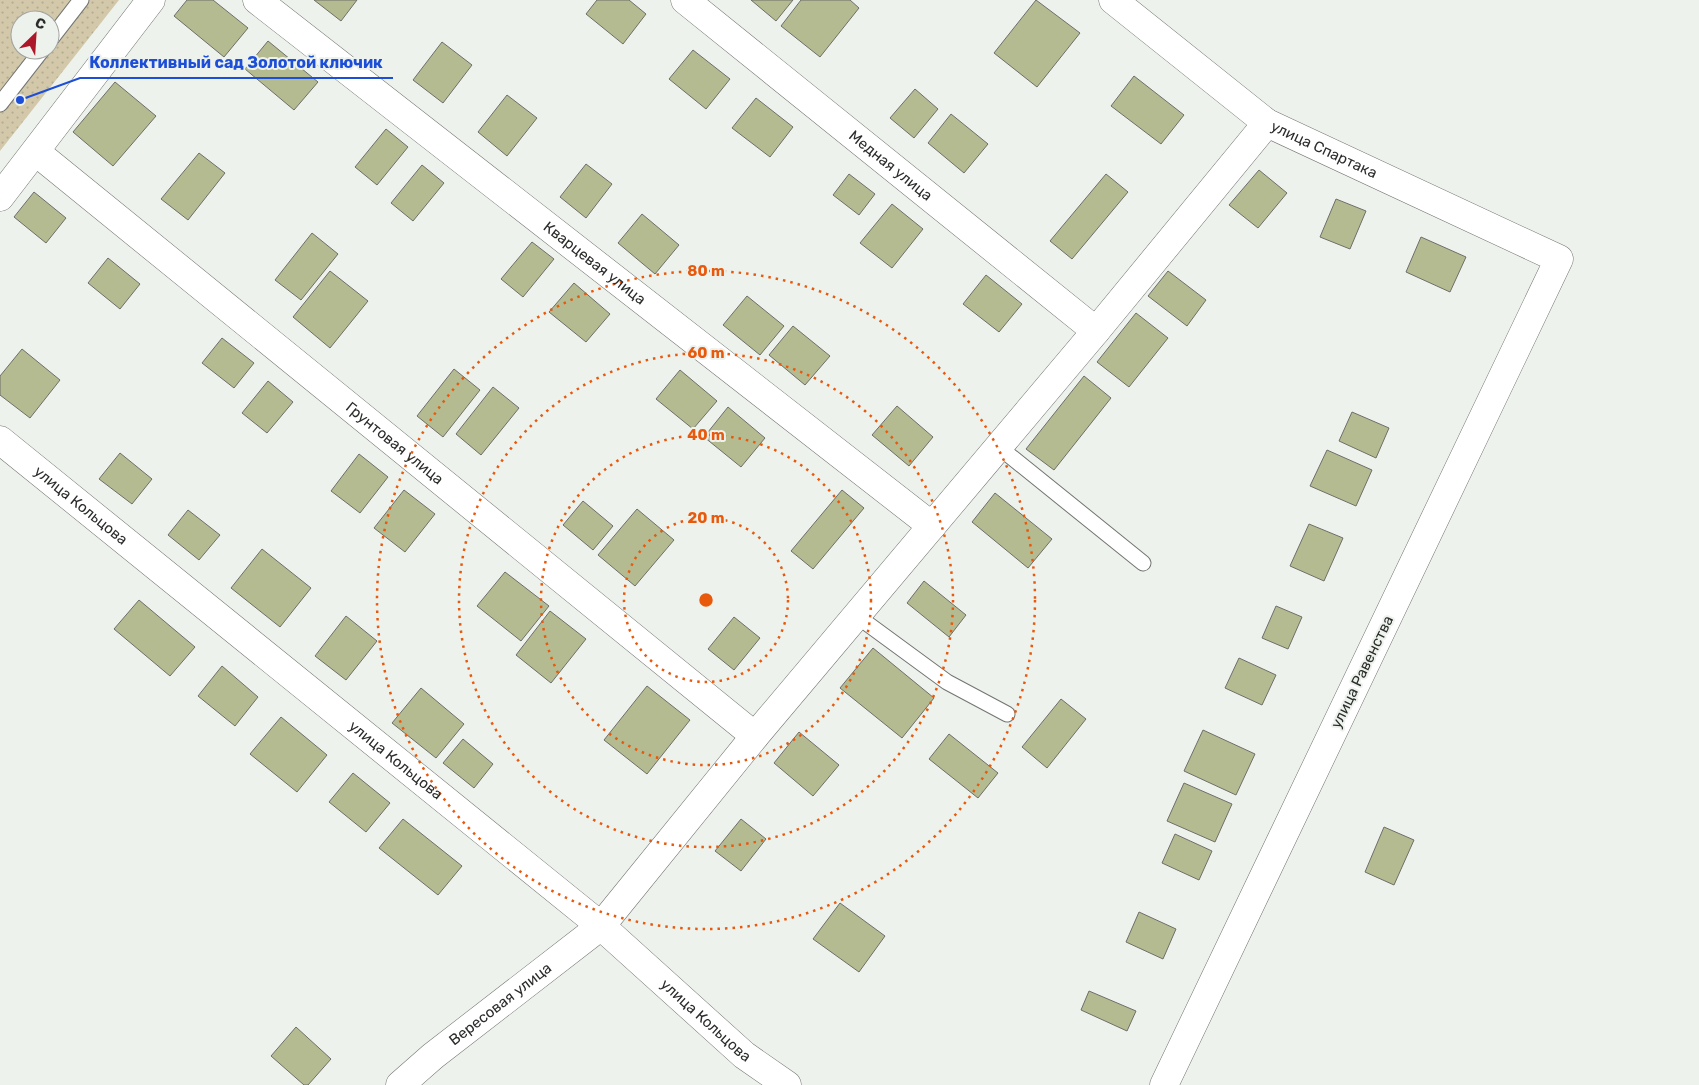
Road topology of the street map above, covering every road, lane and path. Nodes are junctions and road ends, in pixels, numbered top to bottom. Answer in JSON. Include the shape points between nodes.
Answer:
{"nodes":[{"id":1,"x":81,"y":0,"type":"edge"},
{"id":2,"x":152,"y":0,"type":"edge"},
{"id":3,"x":257,"y":0,"type":"edge"},
{"id":4,"x":685,"y":0,"type":"edge"},
{"id":5,"x":1113,"y":0,"type":"edge"},
{"id":6,"x":60,"y":27,"type":"edge"},
{"id":7,"x":34,"y":60,"type":"edge"},
{"id":8,"x":0,"y":104,"type":"edge"},
{"id":9,"x":1267,"y":124,"type":"junction"},
{"id":10,"x":36,"y":152,"type":"junction"},
{"id":11,"x":0,"y":197,"type":"edge"},
{"id":12,"x":1559,"y":259,"type":"joint"},
{"id":13,"x":1096,"y":330,"type":"junction"},
{"id":14,"x":0,"y":440,"type":"edge"},
{"id":15,"x":999,"y":447,"type":"junction"},
{"id":16,"x":932,"y":526,"type":"junction"},
{"id":17,"x":1143,"y":563,"type":"dead end"},
{"id":18,"x":857,"y":616,"type":"junction"},
{"id":19,"x":1007,"y":714,"type":"dead end"},
{"id":20,"x":755,"y":736,"type":"junction"},
{"id":21,"x":601,"y":926,"type":"junction"},
{"id":22,"x":400,"y":1085,"type":"edge"},
{"id":23,"x":787,"y":1085,"type":"edge"},
{"id":24,"x":1164,"y":1085,"type":"edge"}],
"edges":[{"from":1,"to":6,"type":"lane"},
{"from":2,"to":10,"type":"street"},
{"from":3,"to":16,"type":"street","name":"Кварцевая улица"},
{"from":4,"to":13,"type":"street","name":"Медная улица"},
{"from":5,"to":9,"type":"street","name":"улица Спартака"},
{"from":7,"to":8,"type":"lane"},
{"from":9,"to":12,"type":"street","name":"улица Спартака"},
{"from":9,"to":13,"type":"street","name":"Вересовая улица"},
{"from":10,"to":11,"type":"street"},
{"from":10,"to":20,"type":"street","name":"Грунтовая улица"},
{"from":12,"to":24,"type":"street","name":"улица Равенства"},
{"from":13,"to":15,"type":"street","name":"Вересовая улица"},
{"from":14,"to":21,"type":"street","name":"улица Кольцова"},
{"from":15,"to":16,"type":"street","name":"Вересовая улица"},
{"from":15,"to":17,"type":"lane"},
{"from":16,"to":18,"type":"street","name":"Вересовая улица"},
{"from":18,"to":19,"type":"lane","via":[[947,682]]},
{"from":18,"to":20,"type":"street","name":"Вересовая улица"},
{"from":20,"to":21,"type":"street","name":"Вересовая улица"},
{"from":21,"to":22,"type":"street","name":"Вересовая улица"},
{"from":21,"to":23,"type":"street","name":"улица Кольцова","via":[[744,1055]]}]}
